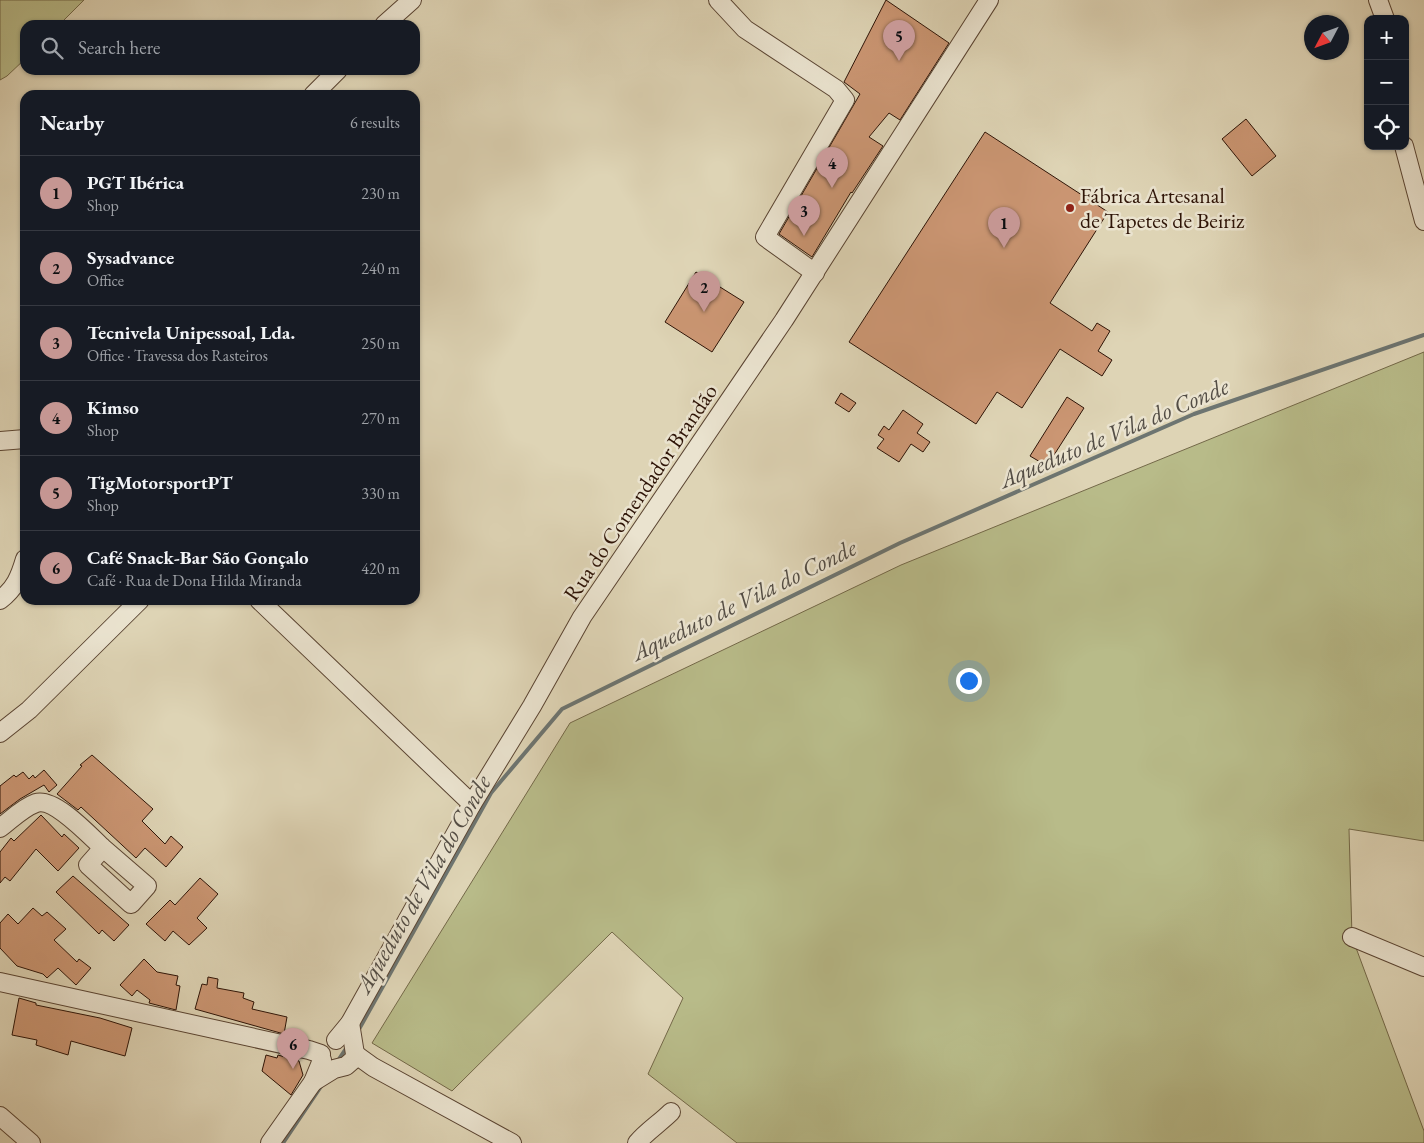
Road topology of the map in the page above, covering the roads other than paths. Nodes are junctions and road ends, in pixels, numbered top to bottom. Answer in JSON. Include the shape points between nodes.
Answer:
{"nodes":[{"id":1,"x":412,"y":0,"type":"edge"},
{"id":2,"x":718,"y":0,"type":"edge"},
{"id":3,"x":989,"y":0,"type":"edge"},
{"id":4,"x":1378,"y":0,"type":"edge"},
{"id":5,"x":1384,"y":15,"type":"edge"},
{"id":6,"x":390,"y":20,"type":"edge"},
{"id":7,"x":333,"y":75,"type":"edge"},
{"id":8,"x":318,"y":90,"type":"edge"},
{"id":9,"x":1405,"y":150,"type":"edge"},
{"id":10,"x":1424,"y":221,"type":"edge"},
{"id":11,"x":814,"y":273,"type":"junction"},
{"id":12,"x":20,"y":440,"type":"edge"},
{"id":13,"x":0,"y":442,"type":"edge"},
{"id":14,"x":20,"y":579,"type":"edge"},
{"id":15,"x":0,"y":600,"type":"edge"},
{"id":16,"x":135,"y":605,"type":"edge"},
{"id":17,"x":264,"y":605,"type":"edge"},
{"id":18,"x":0,"y":733,"type":"edge"},
{"id":19,"x":472,"y":804,"type":"junction"},
{"id":20,"x":0,"y":828,"type":"edge"},
{"id":21,"x":96,"y":842,"type":"dead end"},
{"id":22,"x":1352,"y":937,"type":"dead end"},
{"id":23,"x":1424,"y":967,"type":"edge"},
{"id":24,"x":0,"y":982,"type":"edge"},
{"id":25,"x":350,"y":1023,"type":"junction"},
{"id":26,"x":340,"y":1058,"type":"junction"},
{"id":27,"x":671,"y":1112,"type":"dead end"},
{"id":28,"x":0,"y":1116,"type":"edge"},
{"id":29,"x":31,"y":1143,"type":"edge"},
{"id":30,"x":270,"y":1143,"type":"edge"},
{"id":31,"x":512,"y":1143,"type":"edge"},
{"id":32,"x":637,"y":1143,"type":"edge"}],
"edges":[{"from":1,"to":6,"type":"street"},
{"from":2,"to":11,"type":"street","via":[[744,29],[836,89],[845,100],[765,237]]},
{"from":3,"to":11,"type":"street","name":"Rua do Comendador Brandão"},
{"from":4,"to":5,"type":"street"},
{"from":7,"to":8,"type":"street"},
{"from":9,"to":10,"type":"street"},
{"from":11,"to":19,"type":"street","name":"Rua do Comendador Brandão","via":[[582,617]]},
{"from":12,"to":13,"type":"street"},
{"from":14,"to":15,"type":"street"},
{"from":16,"to":18,"type":"street","via":[[29,710]]},
{"from":17,"to":19,"type":"street"},
{"from":19,"to":25,"type":"street","name":"Rua do Comendador Brandão"},
{"from":20,"to":21,"type":"street","via":[[27,807],[46,802]]},
{"from":22,"to":23,"type":"street"},
{"from":24,"to":26,"type":"street"},
{"from":25,"to":26,"type":"street"},
{"from":25,"to":26,"type":"street","name":"Rua do Comendador Brandão","via":[[336,1040],[326,1045]]},
{"from":26,"to":30,"type":"street","name":"Rua do Comendador Brandão","via":[[313,1082]]},
{"from":26,"to":31,"type":"street","via":[[373,1067]]},
{"from":27,"to":32,"type":"street"},
{"from":28,"to":29,"type":"street"}]}
